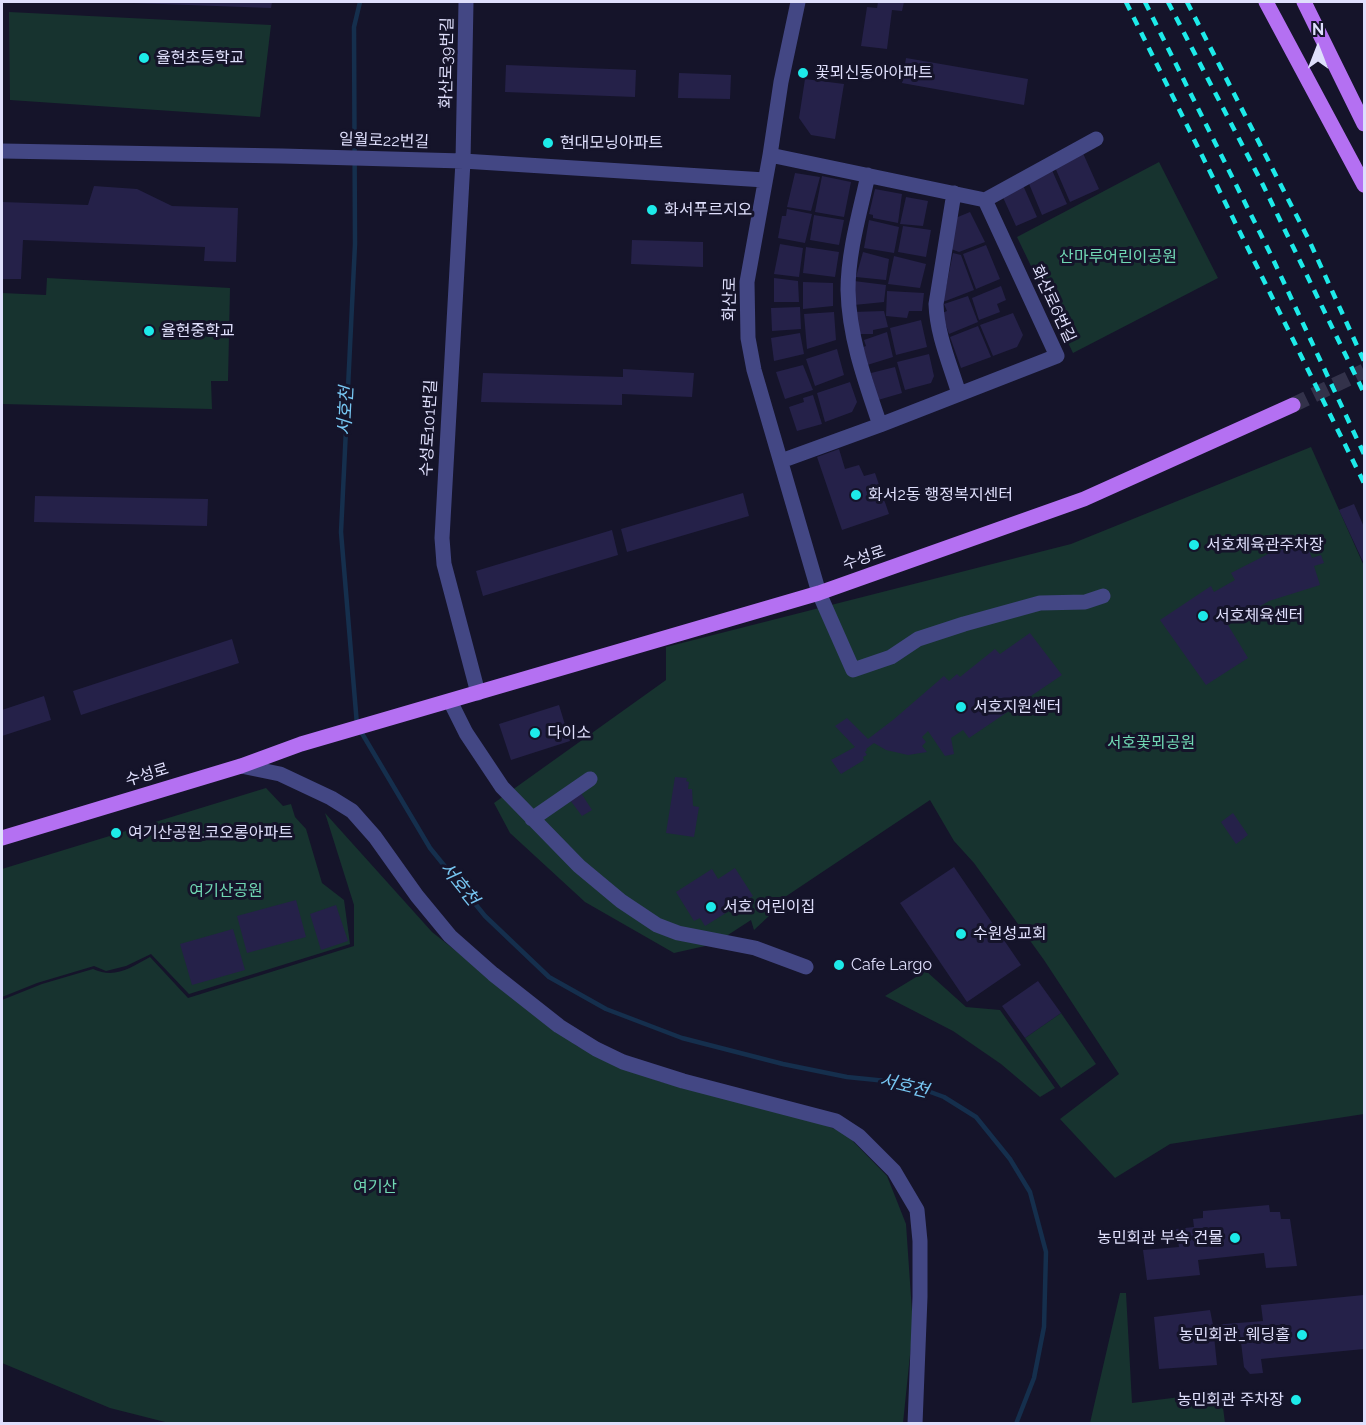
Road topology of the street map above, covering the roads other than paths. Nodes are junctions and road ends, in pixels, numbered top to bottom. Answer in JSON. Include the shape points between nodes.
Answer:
{"nodes":[{"id":1,"x":466,"y":2,"type":"edge"},
{"id":2,"x":798,"y":2,"type":"edge"},
{"id":3,"x":1266,"y":2,"type":"edge"},
{"id":4,"x":1304,"y":2,"type":"edge"},
{"id":5,"x":1365,"y":124,"type":"edge"},
{"id":6,"x":1096,"y":139,"type":"dead end"},
{"id":7,"x":2,"y":151,"type":"edge"},
{"id":8,"x":770,"y":155,"type":"junction"},
{"id":9,"x":463,"y":161,"type":"junction"},
{"id":10,"x":868,"y":175,"type":"junction"},
{"id":11,"x":765,"y":180,"type":"junction"},
{"id":12,"x":1365,"y":185,"type":"edge"},
{"id":13,"x":954,"y":193,"type":"junction"},
{"id":14,"x":985,"y":200,"type":"junction"},
{"id":15,"x":959,"y":394,"type":"junction"},
{"id":16,"x":1293,"y":405,"type":"tunnel mouth"},
{"id":17,"x":880,"y":425,"type":"junction"},
{"id":18,"x":781,"y":461,"type":"junction"},
{"id":19,"x":819,"y":592,"type":"junction"},
{"id":20,"x":1103,"y":596,"type":"dead end"},
{"id":21,"x":478,"y":693,"type":"junction"},
{"id":22,"x":450,"y":701,"type":"junction"},
{"id":23,"x":241,"y":766,"type":"junction"},
{"id":24,"x":590,"y":779,"type":"dead end"},
{"id":25,"x":532,"y":819,"type":"junction"},
{"id":26,"x":2,"y":838,"type":"edge"},
{"id":27,"x":807,"y":967,"type":"dead end"},
{"id":28,"x":915,"y":1424,"type":"edge"}],
"edges":[{"from":1,"to":9,"type":"street","name":"화산로39번길"},
{"from":2,"to":8,"type":"street","name":"화산로"},
{"from":3,"to":12,"type":"main road"},
{"from":4,"to":5,"type":"main road"},
{"from":6,"to":14,"type":"street"},
{"from":7,"to":9,"type":"street","name":"일월로22번길"},
{"from":8,"to":10,"type":"street"},
{"from":8,"to":11,"type":"street","name":"화산로"},
{"from":9,"to":11,"type":"street","name":"일월로22번길"},
{"from":9,"to":21,"type":"street","name":"수성로101번길","via":[[442,538],[444,564]]},
{"from":10,"to":13,"type":"street"},
{"from":10,"to":17,"type":"street","via":[[848,290],[859,361]]},
{"from":11,"to":18,"type":"street","name":"화산로","via":[[747,282],[748,338],[753,370]]},
{"from":13,"to":14,"type":"street"},
{"from":13,"to":15,"type":"street","via":[[936,304],[941,339]]},
{"from":14,"to":15,"type":"street","name":"화산로6번길","via":[[1057,356]]},
{"from":15,"to":17,"type":"street","name":"화산로6번길"},
{"from":16,"to":19,"type":"main road","name":"수성로","via":[[1084,499]]},
{"from":17,"to":18,"type":"street","name":"화산로6번길"},
{"from":18,"to":19,"type":"street","name":"화산로"},
{"from":19,"to":20,"type":"street","name":"화산로","via":[[853,670],[891,657],[918,639],[964,624],[1040,603],[1085,602]]},
{"from":19,"to":21,"type":"main road","name":"수성로"},
{"from":21,"to":22,"type":"main road","name":"수성로"},
{"from":22,"to":23,"type":"main road","name":"수성로","via":[[301,744]]},
{"from":22,"to":25,"type":"street","via":[[502,787]]},
{"from":23,"to":26,"type":"main road","name":"수성로"},
{"from":23,"to":28,"type":"street","via":[[280,774],[351,811],[450,936],[559,1026],[596,1049],[683,1081],[836,1121],[859,1136],[894,1171],[917,1210],[920,1297]]},
{"from":24,"to":25,"type":"street"},
{"from":25,"to":27,"type":"street","via":[[591,877],[657,924],[678,933],[755,948]]}]}
